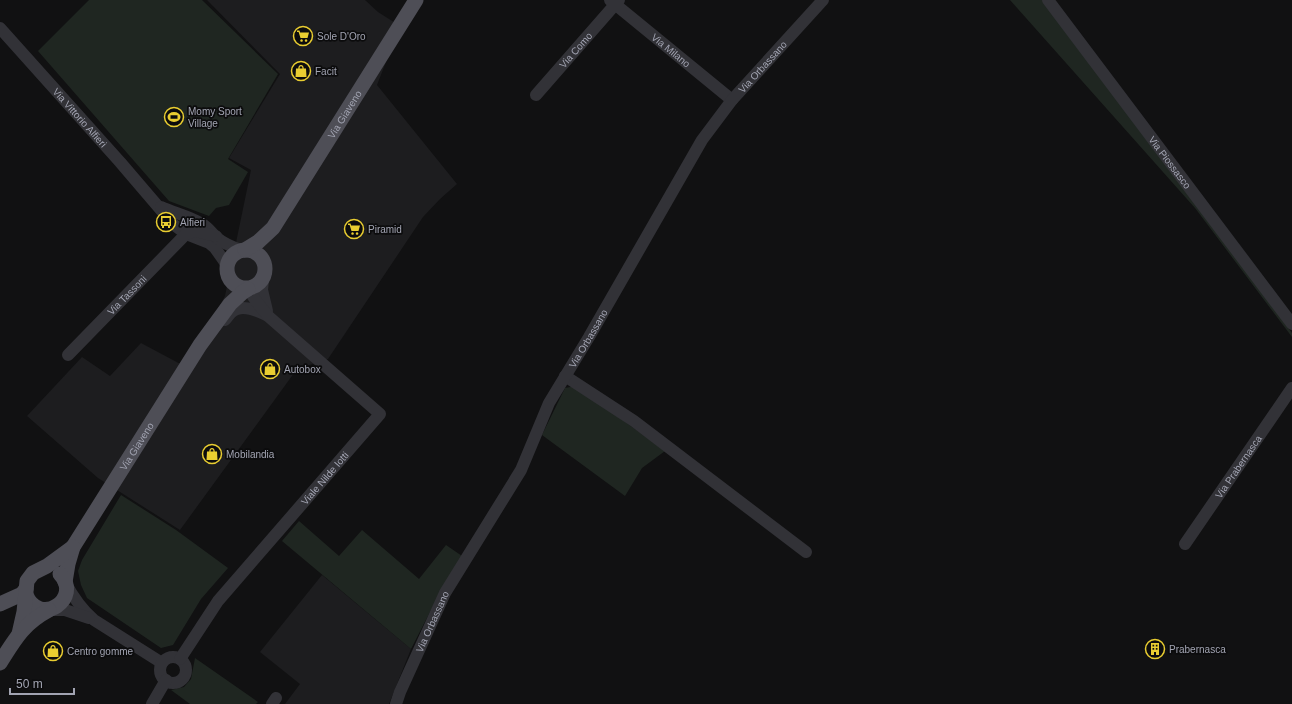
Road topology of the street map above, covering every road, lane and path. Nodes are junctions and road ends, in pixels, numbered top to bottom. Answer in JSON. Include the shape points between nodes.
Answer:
{"nodes":[{"id":1,"x":416,"y":0,"type":"edge"},
{"id":2,"x":823,"y":0,"type":"edge"},
{"id":3,"x":1048,"y":0,"type":"edge"},
{"id":4,"x":614,"y":2,"type":"edge"},
{"id":5,"x":0,"y":28,"type":"edge"},
{"id":6,"x":536,"y":95,"type":"dead end"},
{"id":7,"x":732,"y":100,"type":"junction"},
{"id":8,"x":160,"y":207,"type":"junction"},
{"id":9,"x":273,"y":228,"type":"junction"},
{"id":10,"x":186,"y":234,"type":"junction"},
{"id":11,"x":216,"y":236,"type":"junction"},
{"id":12,"x":243,"y":250,"type":"junction"},
{"id":13,"x":265,"y":264,"type":"junction"},
{"id":14,"x":227,"y":270,"type":"junction"},
{"id":15,"x":263,"y":280,"type":"junction"},
{"id":16,"x":248,"y":289,"type":"junction"},
{"id":17,"x":268,"y":316,"type":"junction"},
{"id":18,"x":1292,"y":324,"type":"edge"},
{"id":19,"x":201,"y":344,"type":"junction"},
{"id":20,"x":68,"y":355,"type":"dead end"},
{"id":21,"x":565,"y":376,"type":"junction"},
{"id":22,"x":1292,"y":388,"type":"edge"},
{"id":23,"x":1185,"y":544,"type":"dead end"},
{"id":24,"x":73,"y":547,"type":"junction"},
{"id":25,"x":806,"y":552,"type":"dead end"},
{"id":26,"x":42,"y":570,"type":"junction"},
{"id":27,"x":65,"y":582,"type":"junction"},
{"id":28,"x":26,"y":592,"type":"junction"},
{"id":29,"x":0,"y":604,"type":"edge"},
{"id":30,"x":49,"y":610,"type":"junction"},
{"id":31,"x":94,"y":620,"type":"junction"},
{"id":32,"x":18,"y":634,"type":"junction"},
{"id":33,"x":180,"y":659,"type":"junction"},
{"id":34,"x":0,"y":663,"type":"edge"},
{"id":35,"x":162,"y":663,"type":"junction"},
{"id":36,"x":166,"y":680,"type":"junction"},
{"id":37,"x":152,"y":704,"type":"edge"},
{"id":38,"x":396,"y":704,"type":"edge"}],
"edges":[{"from":1,"to":9,"type":"main road","name":"Via Giaveno"},
{"from":2,"to":7,"type":"street","name":"Via Orbassano"},
{"from":3,"to":18,"type":"street","name":"Via Piossasco"},
{"from":4,"to":6,"type":"street","name":"Via Como"},
{"from":4,"to":7,"type":"street","name":"Via Milano"},
{"from":5,"to":8,"type":"street","name":"Via Vittorio Alfieri"},
{"from":7,"to":21,"type":"street","name":"Via Orbassano","via":[[702,140]]},
{"from":8,"to":10,"type":"street","name":"Via Vittorio Alfieri","via":[[173,224]]},
{"from":8,"to":11,"type":"street","name":"Via Vittorio Alfieri","via":[[204,224]]},
{"from":9,"to":12,"type":"main road","name":"Via Giaveno","via":[[258,242]]},
{"from":9,"to":13,"type":"main road","name":"Via Giaveno"},
{"from":10,"to":11,"type":"street","name":"Via Vittorio Alfieri","via":[[194,231]]},
{"from":10,"to":14,"type":"street","name":"Via Vittorio Alfieri","via":[[215,248]]},
{"from":10,"to":20,"type":"street","name":"Via Tassoni"},
{"from":11,"to":12,"type":"street","name":"Via Vittorio Alfieri","via":[[229,246]]},
{"from":12,"to":13,"type":"main road","via":[[255,252]]},
{"from":12,"to":14,"type":"main road","name":"Via Giaveno","via":[[232,256]]},
{"from":13,"to":15,"type":"main road","name":"Via Giaveno"},
{"from":14,"to":16,"type":"main road","via":[[236,286]]},
{"from":14,"to":19,"type":"main road","name":"Via Giaveno","via":[[225,296]]},
{"from":15,"to":16,"type":"main road","name":"Via Giaveno"},
{"from":15,"to":17,"type":"street","via":[[263,300]]},
{"from":16,"to":17,"type":"street"},
{"from":16,"to":19,"type":"main road","name":"Via Giaveno","via":[[230,304]]},
{"from":17,"to":19,"type":"street","name":"Via Giaveno","via":[[237,308]]},
{"from":17,"to":33,"type":"street","name":"Viale Nilde Iotti","via":[[380,414],[218,601]]},
{"from":19,"to":24,"type":"main road","name":"Via Giaveno"},
{"from":21,"to":25,"type":"street","via":[[634,421]]},
{"from":21,"to":38,"type":"street","name":"Via Orbassano","via":[[549,403],[521,470],[445,593]]},
{"from":22,"to":23,"type":"street","name":"Via Prabernasca"},
{"from":24,"to":26,"type":"main road","name":"Via Giaveno"},
{"from":24,"to":27,"type":"main road","name":"Via Giaveno"},
{"from":26,"to":27,"type":"main road","via":[[53,570]]},
{"from":26,"to":28,"type":"main road","name":"Via Giaveno","via":[[30,576]]},
{"from":27,"to":30,"type":"main road","name":"Via Giaveno","via":[[64,599]]},
{"from":27,"to":31,"type":"street","via":[[74,599]]},
{"from":28,"to":29,"type":"main road"},
{"from":28,"to":30,"type":"main road","via":[[30,602],[36,607]]},
{"from":28,"to":32,"type":"main road","name":"Via Giaveno"},
{"from":30,"to":31,"type":"street","via":[[65,610]]},
{"from":30,"to":32,"type":"main road","name":"Via Giaveno","via":[[34,619]]},
{"from":31,"to":35,"type":"street"},
{"from":32,"to":34,"type":"main road","name":"Via Giaveno"},
{"from":33,"to":35,"type":"street","via":[[169,657]]},
{"from":33,"to":36,"type":"street","via":[[186,666],[184,677],[177,682]]},
{"from":35,"to":36,"type":"street","via":[[160,673]]},
{"from":36,"to":37,"type":"street"}]}
